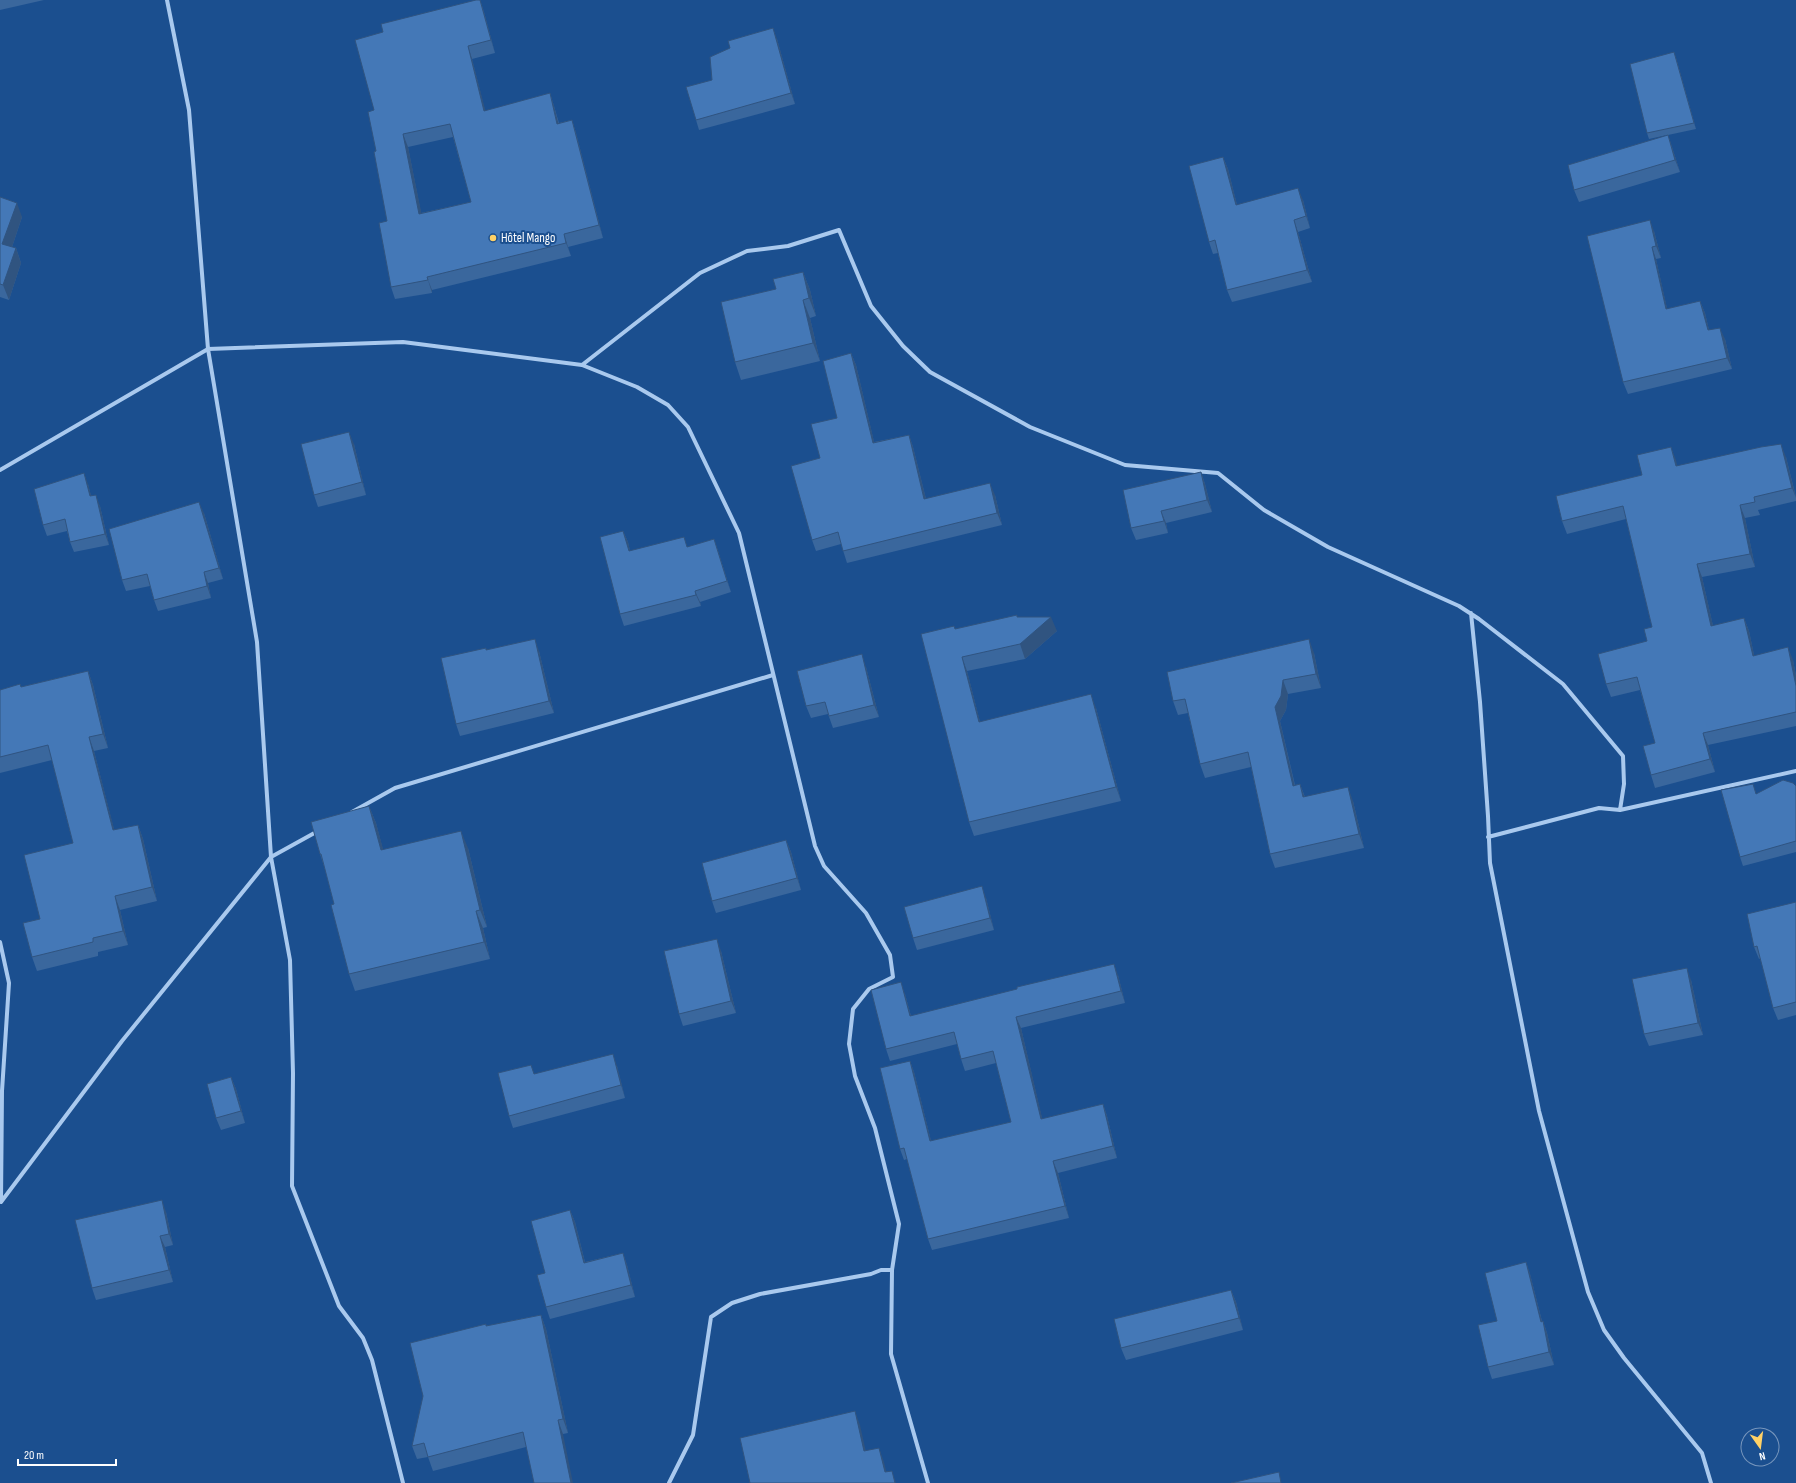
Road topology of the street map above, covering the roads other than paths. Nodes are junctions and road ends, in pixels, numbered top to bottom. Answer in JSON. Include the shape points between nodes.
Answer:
{"nodes":[{"id":1,"x":167,"y":0,"type":"edge"},
{"id":2,"x":208,"y":349,"type":"junction"},
{"id":3,"x":582,"y":365,"type":"junction"},
{"id":4,"x":0,"y":470,"type":"edge"},
{"id":5,"x":1471,"y":613,"type":"junction"},
{"id":6,"x":774,"y":675,"type":"junction"},
{"id":7,"x":1796,"y":771,"type":"edge"},
{"id":8,"x":1620,"y":810,"type":"junction"},
{"id":9,"x":347,"y":815,"type":"edge"},
{"id":10,"x":319,"y":830,"type":"edge"},
{"id":11,"x":1488,"y":837,"type":"junction"},
{"id":12,"x":272,"y":857,"type":"junction"},
{"id":13,"x":0,"y":942,"type":"edge"},
{"id":14,"x":0,"y":1203,"type":"edge"},
{"id":15,"x":892,"y":1270,"type":"junction"},
{"id":16,"x":403,"y":1483,"type":"edge"},
{"id":17,"x":669,"y":1483,"type":"edge"},
{"id":18,"x":928,"y":1483,"type":"edge"},
{"id":19,"x":1711,"y":1483,"type":"edge"}],
"edges":[{"from":1,"to":2,"type":"street","via":[[189,110]]},
{"from":2,"to":3,"type":"street","via":[[403,342]]},
{"from":2,"to":4,"type":"street"},
{"from":2,"to":12,"type":"street","via":[[257,642]]},
{"from":3,"to":5,"type":"street","via":[[700,273],[747,251],[788,246],[839,230],[871,306],[903,346],[930,372],[1030,427],[1125,465],[1218,473],[1264,510],[1328,547]]},
{"from":3,"to":6,"type":"street","via":[[637,387],[668,405],[688,426],[739,533]]},
{"from":5,"to":8,"type":"street","via":[[1563,684],[1624,756],[1624,784]]},
{"from":5,"to":11,"type":"street","via":[[1480,702]]},
{"from":6,"to":9,"type":"street","via":[[395,788]]},
{"from":6,"to":15,"type":"street","via":[[815,846],[824,866],[866,913],[890,954],[893,977],[869,989],[854,1009],[849,1044],[855,1076],[875,1128],[899,1224]]},
{"from":7,"to":8,"type":"street"},
{"from":8,"to":11,"type":"street","via":[[1600,808]]},
{"from":10,"to":12,"type":"street"},
{"from":11,"to":19,"type":"street","via":[[1490,863],[1539,1111],[1588,1292],[1604,1330],[1702,1453]]},
{"from":12,"to":14,"type":"street","via":[[122,1040]]},
{"from":12,"to":16,"type":"street","via":[[290,960],[292,1186],[339,1306],[363,1338],[372,1360]]},
{"from":13,"to":14,"type":"street","via":[[9,983],[2,1090]]},
{"from":15,"to":17,"type":"street","via":[[760,1294],[732,1303],[712,1317],[693,1435]]},
{"from":15,"to":18,"type":"street","via":[[891,1354]]}]}
